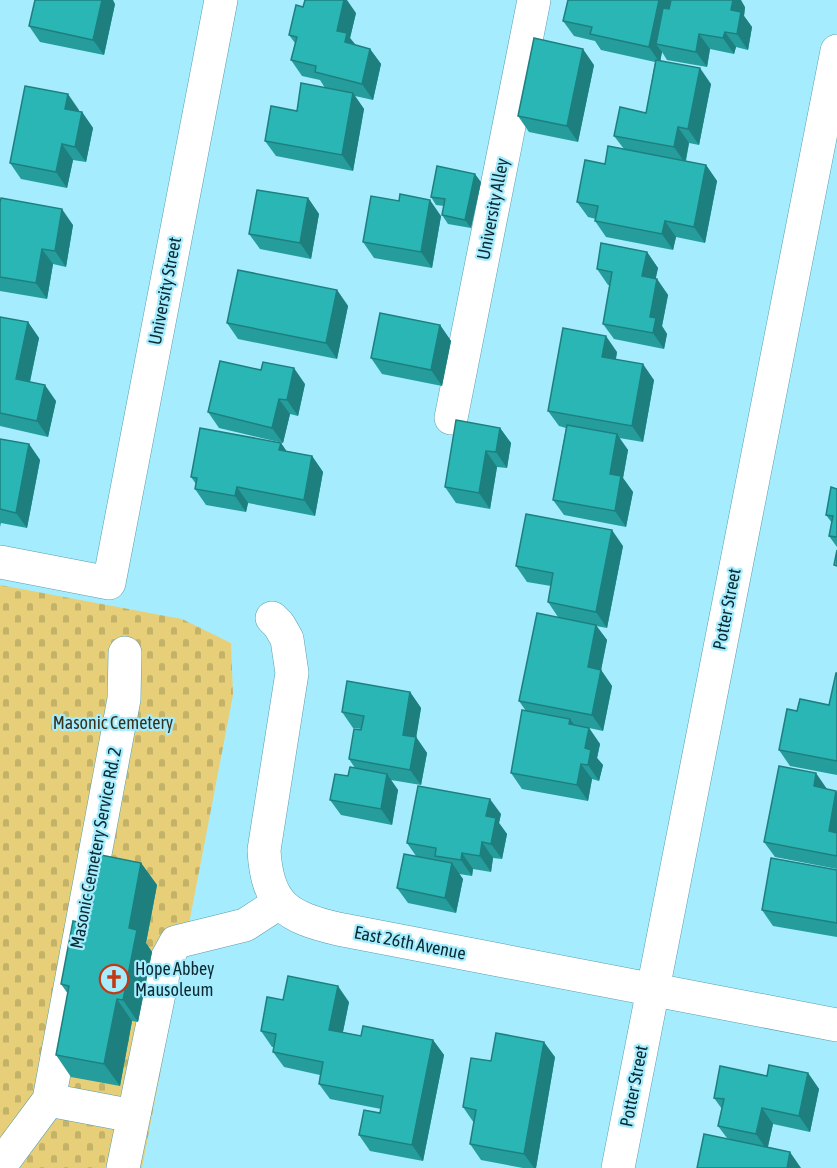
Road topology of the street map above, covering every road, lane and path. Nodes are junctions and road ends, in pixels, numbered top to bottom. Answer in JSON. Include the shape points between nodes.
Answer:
{"nodes":[{"id":1,"x":220,"y":0,"type":"edge"},
{"id":2,"x":534,"y":0,"type":"edge"},
{"id":3,"x":837,"y":51,"type":"edge"},
{"id":4,"x":451,"y":418,"type":"dead end"},
{"id":5,"x":0,"y":562,"type":"edge"},
{"id":6,"x":272,"y":618,"type":"dead end"},
{"id":7,"x":125,"y":653,"type":"dead end"},
{"id":8,"x":279,"y":903,"type":"junction"},
{"id":9,"x":652,"y":991,"type":"junction"},
{"id":10,"x":837,"y":1025,"type":"edge"},
{"id":11,"x":49,"y":1100,"type":"junction"},
{"id":12,"x":133,"y":1116,"type":"junction"},
{"id":13,"x":0,"y":1166,"type":"edge"},
{"id":14,"x":123,"y":1168,"type":"edge"},
{"id":15,"x":618,"y":1168,"type":"edge"}],
"edges":[{"from":1,"to":5,"type":"street","name":"University Street","via":[[109,583]]},
{"from":2,"to":4,"type":"street","name":"University Alley"},
{"from":3,"to":9,"type":"street","name":"Potter Street"},
{"from":6,"to":8,"type":"street","via":[[287,639],[292,674],[264,850],[265,871]]},
{"from":7,"to":11,"type":"street","name":"Masonic Cemetery Service Rd. 2","via":[[124,699]]},
{"from":8,"to":9,"type":"street","name":"East 26th Avenue","via":[[293,914],[338,929]]},
{"from":8,"to":12,"type":"street","via":[[245,925],[176,942],[166,960]]},
{"from":9,"to":10,"type":"street","name":"East 26th Avenue"},
{"from":9,"to":15,"type":"street","name":"Potter Street"},
{"from":11,"to":12,"type":"street"},
{"from":11,"to":13,"type":"street"},
{"from":12,"to":14,"type":"street"}]}
